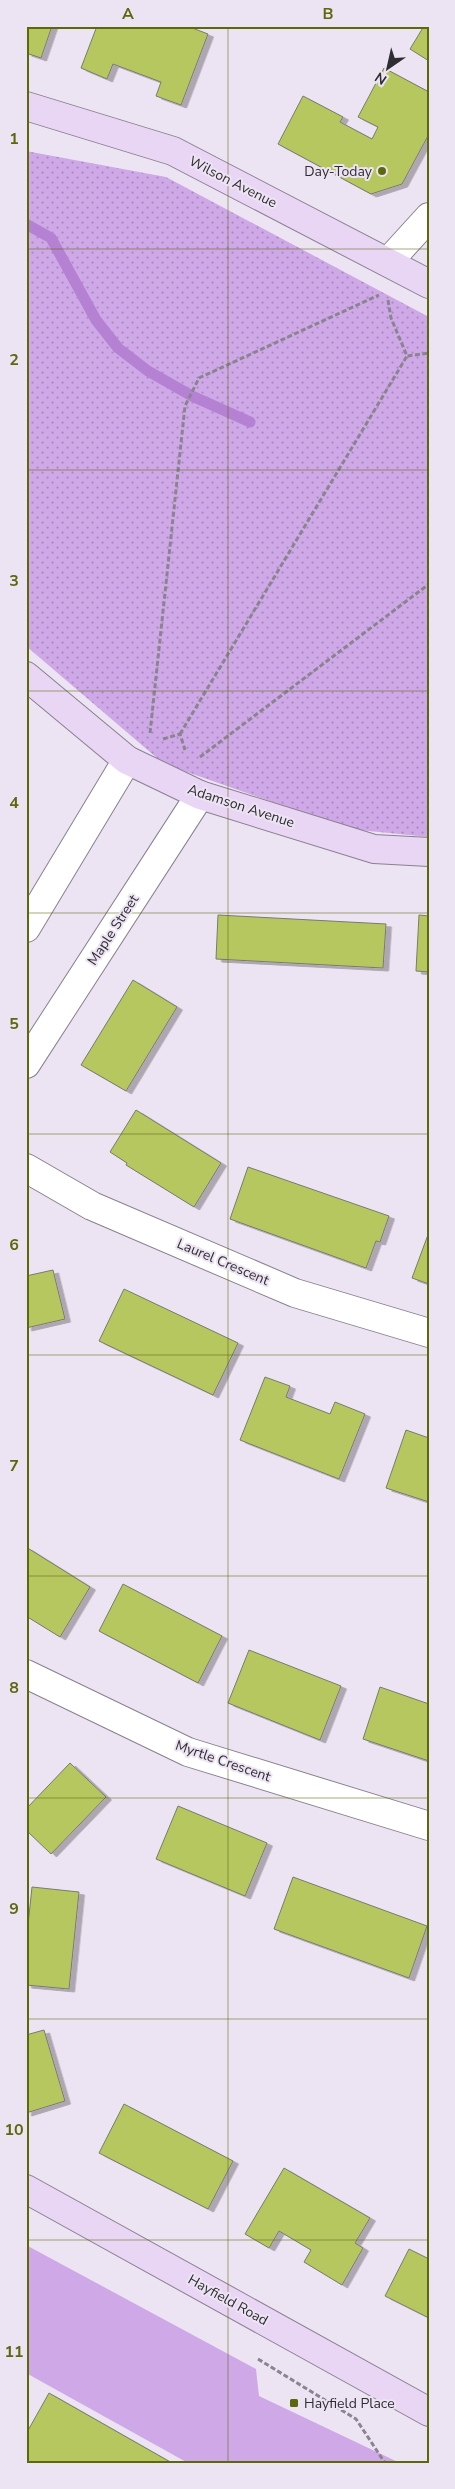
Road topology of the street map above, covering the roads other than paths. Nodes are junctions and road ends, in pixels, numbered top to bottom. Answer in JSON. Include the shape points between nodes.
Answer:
{"nodes":[{"id":1,"x":26,"y":106,"type":"edge"},
{"id":2,"x":429,"y":217,"type":"edge"},
{"id":3,"x":388,"y":262,"type":"junction"},
{"id":4,"x":429,"y":284,"type":"edge"},
{"id":5,"x":26,"y":676,"type":"edge"},
{"id":6,"x":127,"y":760,"type":"junction"},
{"id":7,"x":200,"y":795,"type":"junction"},
{"id":8,"x":429,"y":852,"type":"edge"},
{"id":9,"x":26,"y":928,"type":"edge"},
{"id":10,"x":26,"y":1064,"type":"edge"},
{"id":11,"x":26,"y":1168,"type":"edge"},
{"id":12,"x":429,"y":1334,"type":"edge"},
{"id":13,"x":26,"y":1674,"type":"edge"},
{"id":14,"x":429,"y":1826,"type":"edge"},
{"id":15,"x":26,"y":2189,"type":"edge"},
{"id":16,"x":429,"y":2412,"type":"edge"}],
"edges":[{"from":1,"to":3,"type":"street","name":"Wilson Avenue","via":[[173,151]]},
{"from":2,"to":3,"type":"street"},
{"from":3,"to":4,"type":"street","name":"Wilson Avenue"},
{"from":5,"to":6,"type":"street","name":"Adamson Avenue"},
{"from":6,"to":7,"type":"street","name":"Adamson Avenue"},
{"from":6,"to":9,"type":"street"},
{"from":7,"to":8,"type":"street","name":"Adamson Avenue","via":[[374,849]]},
{"from":7,"to":10,"type":"street","name":"Maple Street"},
{"from":11,"to":12,"type":"street","name":"Laurel Crescent","via":[[92,1206],[295,1292]]},
{"from":13,"to":14,"type":"street","name":"Myrtle Crescent","via":[[188,1752]]},
{"from":15,"to":16,"type":"street","name":"Hayfield Road"}]}
